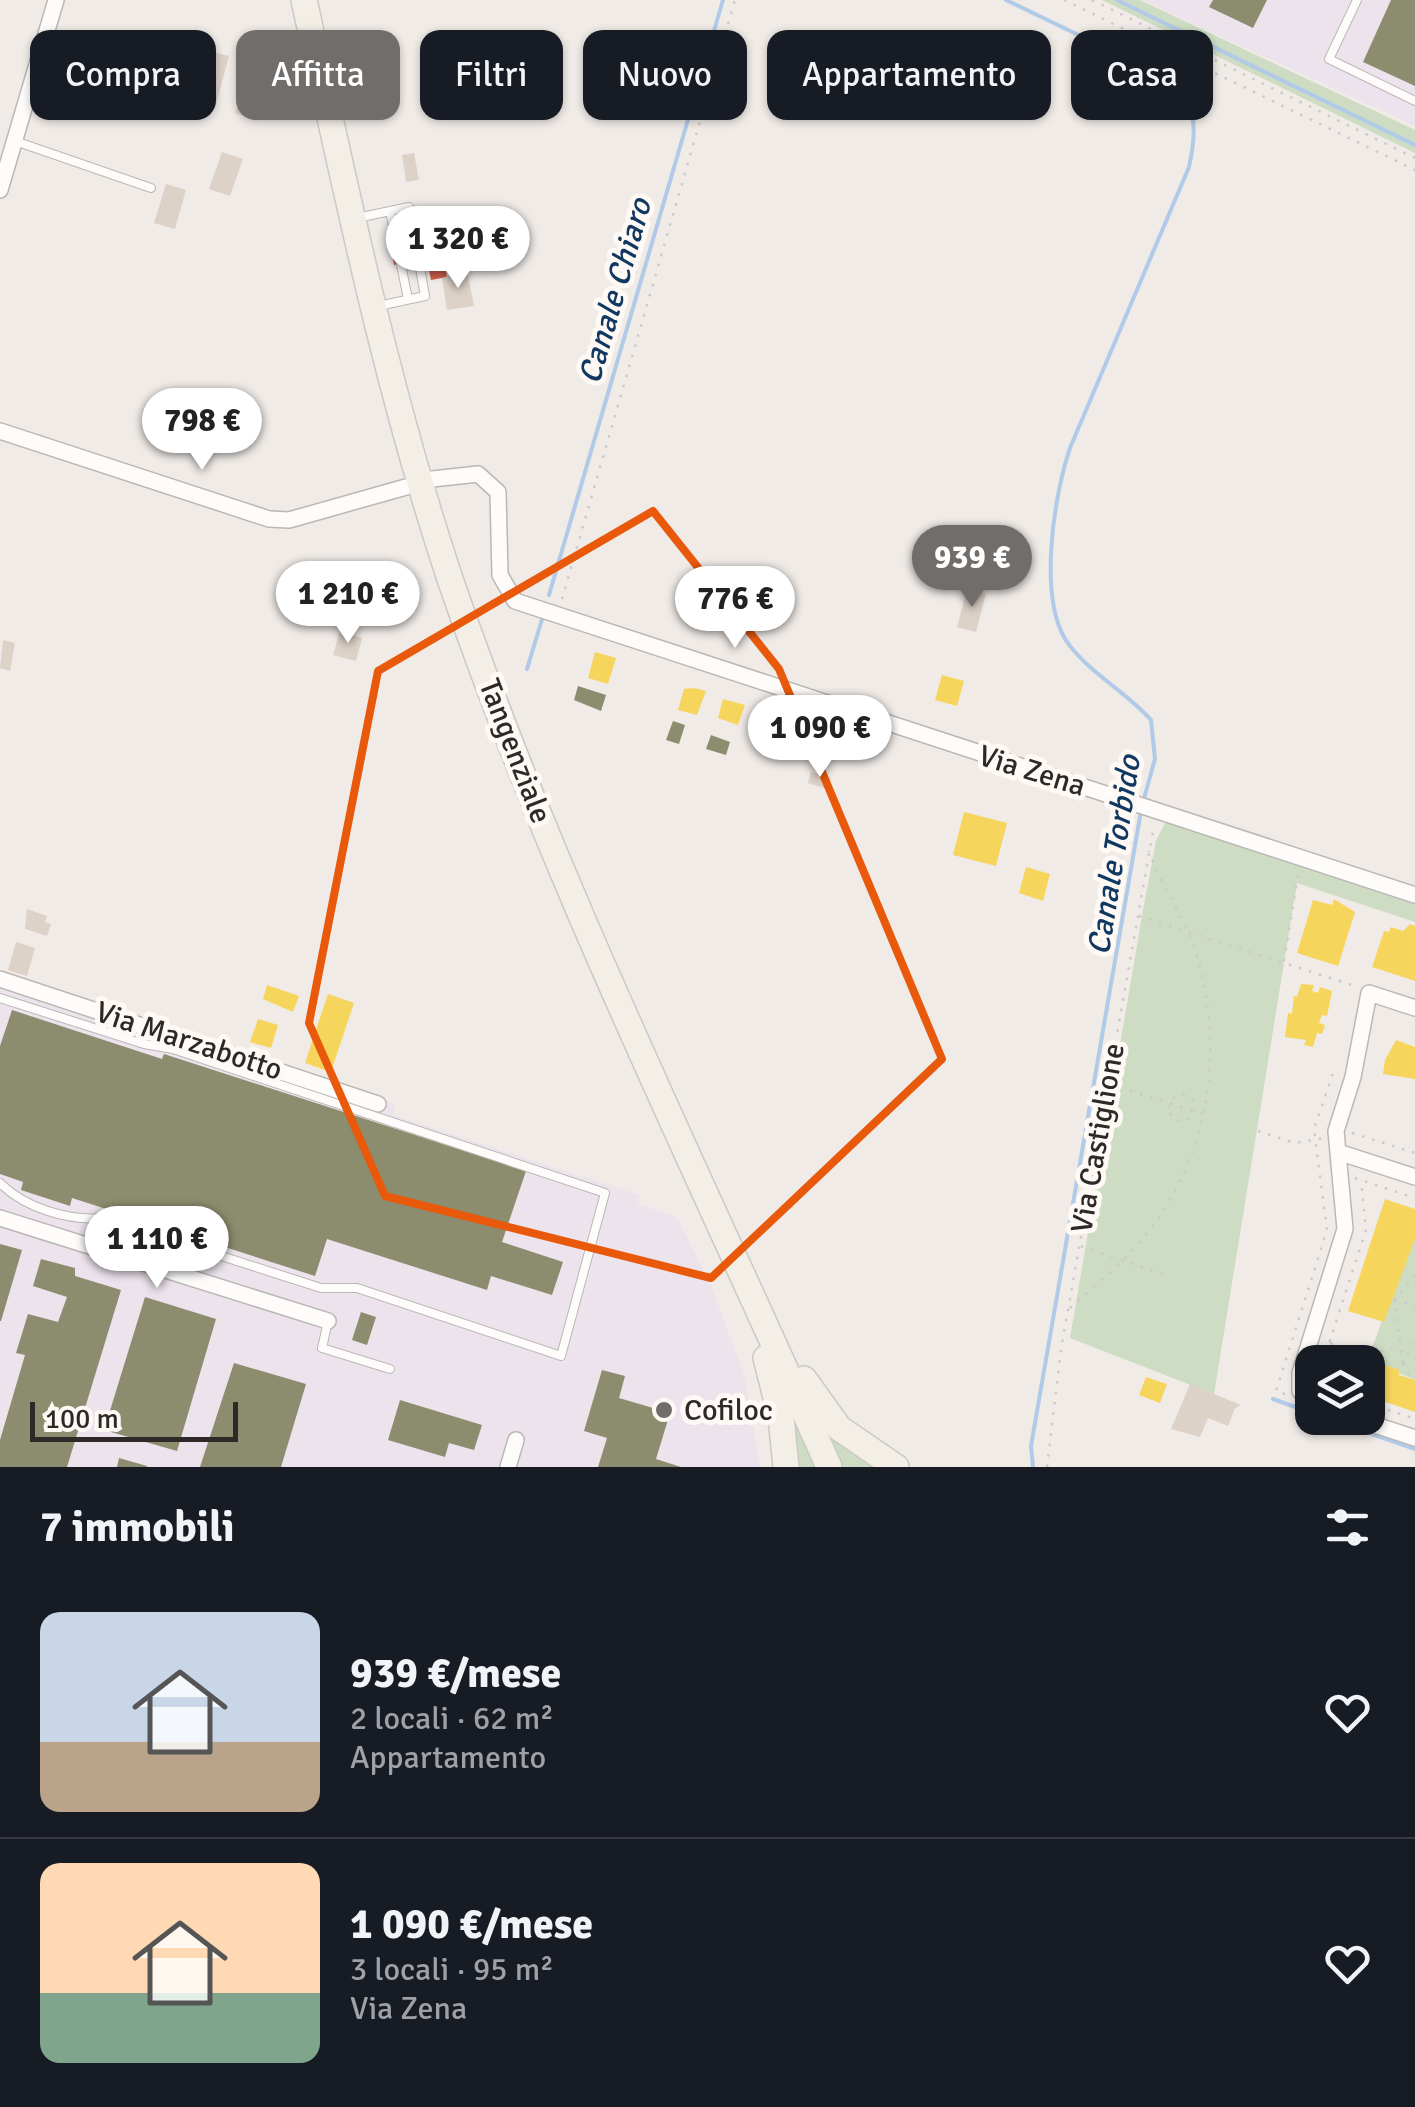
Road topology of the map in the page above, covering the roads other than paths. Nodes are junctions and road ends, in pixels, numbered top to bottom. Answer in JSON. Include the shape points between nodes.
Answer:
{"nodes":[{"id":1,"x":56,"y":0,"type":"edge"},
{"id":2,"x":304,"y":0,"type":"edge"},
{"id":3,"x":1357,"y":0,"type":"edge"},
{"id":4,"x":1415,"y":101,"type":"edge"},
{"id":5,"x":10,"y":136,"type":"edge"},
{"id":6,"x":152,"y":188,"type":"dead end"},
{"id":7,"x":0,"y":190,"type":"edge"},
{"id":8,"x":390,"y":211,"type":"junction"},
{"id":9,"x":353,"y":219,"type":"junction"},
{"id":10,"x":408,"y":299,"type":"junction"},
{"id":11,"x":374,"y":306,"type":"junction"},
{"id":12,"x":0,"y":432,"type":"edge"},
{"id":13,"x":432,"y":479,"type":"dead end"},
{"id":14,"x":406,"y":487,"type":"dead end"},
{"id":15,"x":1415,"y":895,"type":"edge"},
{"id":16,"x":0,"y":978,"type":"edge"},
{"id":17,"x":0,"y":998,"type":"edge"},
{"id":18,"x":1415,"y":1008,"type":"edge"},
{"id":19,"x":378,"y":1104,"type":"dead end"},
{"id":20,"x":1338,"y":1152,"type":"junction"},
{"id":21,"x":1415,"y":1177,"type":"edge"},
{"id":22,"x":0,"y":1183,"type":"edge"},
{"id":23,"x":0,"y":1218,"type":"edge"},
{"id":24,"x":740,"y":1267,"type":"junction"},
{"id":25,"x":328,"y":1320,"type":"joint"},
{"id":26,"x":1308,"y":1345,"type":"edge"},
{"id":27,"x":390,"y":1369,"type":"dead end"},
{"id":28,"x":1385,"y":1428,"type":"edge"},
{"id":29,"x":1415,"y":1438,"type":"edge"},
{"id":30,"x":516,"y":1440,"type":"dead end"},
{"id":31,"x":508,"y":1467,"type":"edge"},
{"id":32,"x":786,"y":1467,"type":"edge"},
{"id":33,"x":829,"y":1467,"type":"edge"},
{"id":34,"x":896,"y":1467,"type":"edge"}],
"edges":[{"from":1,"to":5,"type":"street"},
{"from":2,"to":9,"type":"main road","name":"Tangenziale"},
{"from":3,"to":4,"type":"lane","via":[[1329,59]]},
{"from":5,"to":6,"type":"lane"},
{"from":5,"to":7,"type":"street"},
{"from":8,"to":9,"type":"lane"},
{"from":8,"to":10,"type":"lane"},
{"from":8,"to":10,"type":"lane","via":[[409,207],[425,296]]},
{"from":9,"to":11,"type":"main road","name":"Tangenziale"},
{"from":10,"to":11,"type":"lane"},
{"from":11,"to":24,"type":"main road","name":"Tangenziale","via":[[439,542],[510,743]]},
{"from":12,"to":14,"type":"street","via":[[269,519],[288,520]]},
{"from":13,"to":15,"type":"street","name":"Via Zena","via":[[466,472],[493,485],[500,498],[499,565],[514,601]]},
{"from":16,"to":19,"type":"street","name":"Via Marzabotto"},
{"from":17,"to":22,"type":"lane","via":[[605,1193],[561,1356],[358,1288],[321,1288],[103,1218],[80,1220],[16,1199]]},
{"from":18,"to":20,"type":"street","via":[[1369,993],[1336,1130]]},
{"from":20,"to":21,"type":"street"},
{"from":20,"to":26,"type":"street","via":[[1345,1229]]},
{"from":23,"to":25,"type":"street"},
{"from":24,"to":32,"type":"main road","via":[[772,1374]]},
{"from":24,"to":33,"type":"main road","name":"Tangenziale"},
{"from":24,"to":34,"type":"main road","via":[[828,1416]]},
{"from":25,"to":27,"type":"lane","via":[[322,1348]]},
{"from":28,"to":29,"type":"street"},
{"from":30,"to":31,"type":"street"}]}
